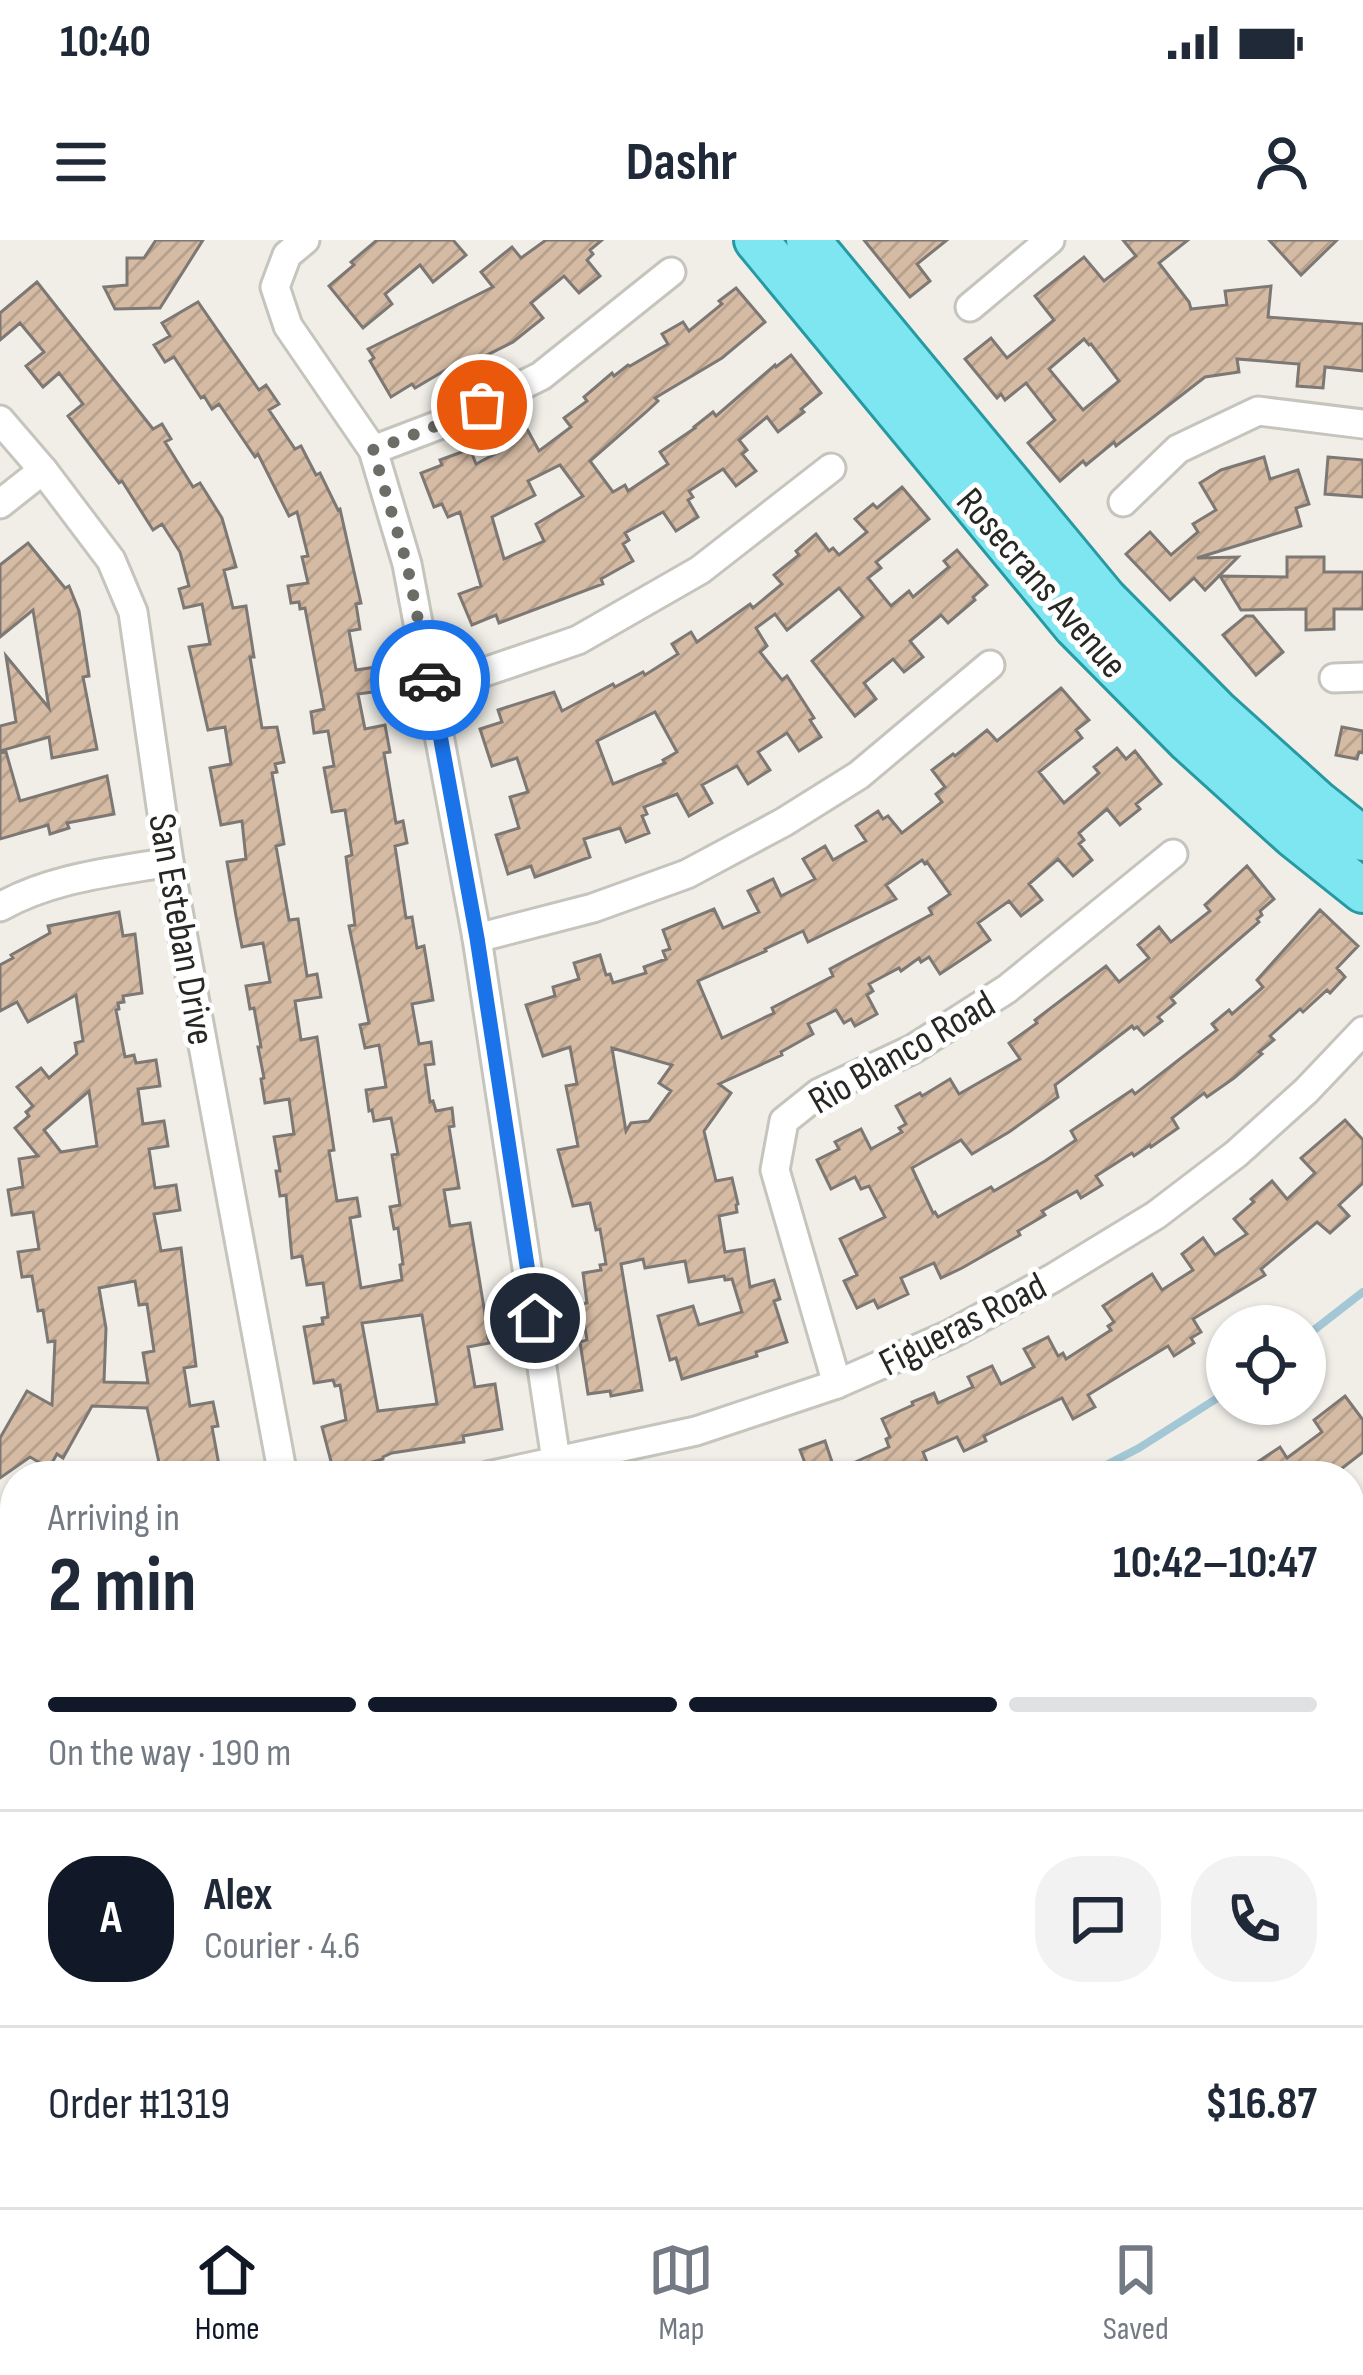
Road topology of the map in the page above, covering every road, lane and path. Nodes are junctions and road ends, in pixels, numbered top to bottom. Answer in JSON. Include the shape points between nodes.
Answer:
{"nodes":[{"id":1,"x":305,"y":240,"type":"edge"},
{"id":2,"x":756,"y":240,"type":"edge"},
{"id":3,"x":808,"y":240,"type":"edge"},
{"id":4,"x":1050,"y":240,"type":"edge"},
{"id":5,"x":671,"y":272,"type":"dead end"},
{"id":6,"x":970,"y":307,"type":"dead end"},
{"id":7,"x":0,"y":420,"type":"edge"},
{"id":8,"x":1363,"y":424,"type":"edge"},
{"id":9,"x":373,"y":450,"type":"junction"},
{"id":10,"x":831,"y":468,"type":"dead end"},
{"id":11,"x":43,"y":470,"type":"junction"},
{"id":12,"x":1124,"y":502,"type":"dead end"},
{"id":13,"x":0,"y":505,"type":"edge"},
{"id":14,"x":990,"y":664,"type":"dead end"},
{"id":15,"x":1363,"y":677,"type":"edge"},
{"id":16,"x":1334,"y":678,"type":"dead end"},
{"id":17,"x":432,"y":690,"type":"junction"},
{"id":18,"x":1363,"y":839,"type":"edge"},
{"id":19,"x":1173,"y":854,"type":"dead end"},
{"id":20,"x":169,"y":862,"type":"junction"},
{"id":21,"x":1363,"y":891,"type":"edge"},
{"id":22,"x":0,"y":907,"type":"edge"},
{"id":23,"x":477,"y":938,"type":"junction"},
{"id":24,"x":1363,"y":1030,"type":"edge"},
{"id":25,"x":837,"y":1384,"type":"junction"},
{"id":26,"x":556,"y":1460,"type":"junction"},
{"id":27,"x":280,"y":1461,"type":"edge"},
{"id":28,"x":552,"y":1461,"type":"edge"}],
"edges":[{"from":1,"to":9,"type":"street","via":[[287,255],[275,287],[289,326]]},
{"from":2,"to":21,"type":"main road","name":"Rosecrans Avenue","via":[[1075,626],[1189,741]]},
{"from":3,"to":18,"type":"main road","name":"Rosecrans Avenue","via":[[1105,599],[1216,711]]},
{"from":4,"to":6,"type":"street"},
{"from":5,"to":9,"type":"street","via":[[542,376]]},
{"from":7,"to":11,"type":"street","name":"San Esteban Drive"},
{"from":8,"to":12,"type":"street","via":[[1258,411],[1178,449]]},
{"from":9,"to":17,"type":"street"},
{"from":10,"to":17,"type":"street","via":[[700,570],[578,640]]},
{"from":11,"to":13,"type":"street"},
{"from":11,"to":20,"type":"street","name":"San Esteban Drive","via":[[111,560],[133,612]]},
{"from":14,"to":23,"type":"street","via":[[859,775],[687,874]]},
{"from":15,"to":16,"type":"street"},
{"from":17,"to":23,"type":"street"},
{"from":19,"to":25,"type":"street","name":"Rio Blanco Road","via":[[1007,989],[913,1049],[818,1093],[784,1121],[775,1170]]},
{"from":20,"to":22,"type":"street","via":[[70,880]]},
{"from":20,"to":27,"type":"street","name":"San Esteban Drive"},
{"from":23,"to":26,"type":"street"},
{"from":24,"to":25,"type":"street","name":"Figueras Road","via":[[1306,1091],[1156,1215],[951,1334]]},
{"from":25,"to":26,"type":"street","name":"Figueras Road","via":[[696,1431]]},
{"from":26,"to":28,"type":"street","name":"Figueras Road"}]}
